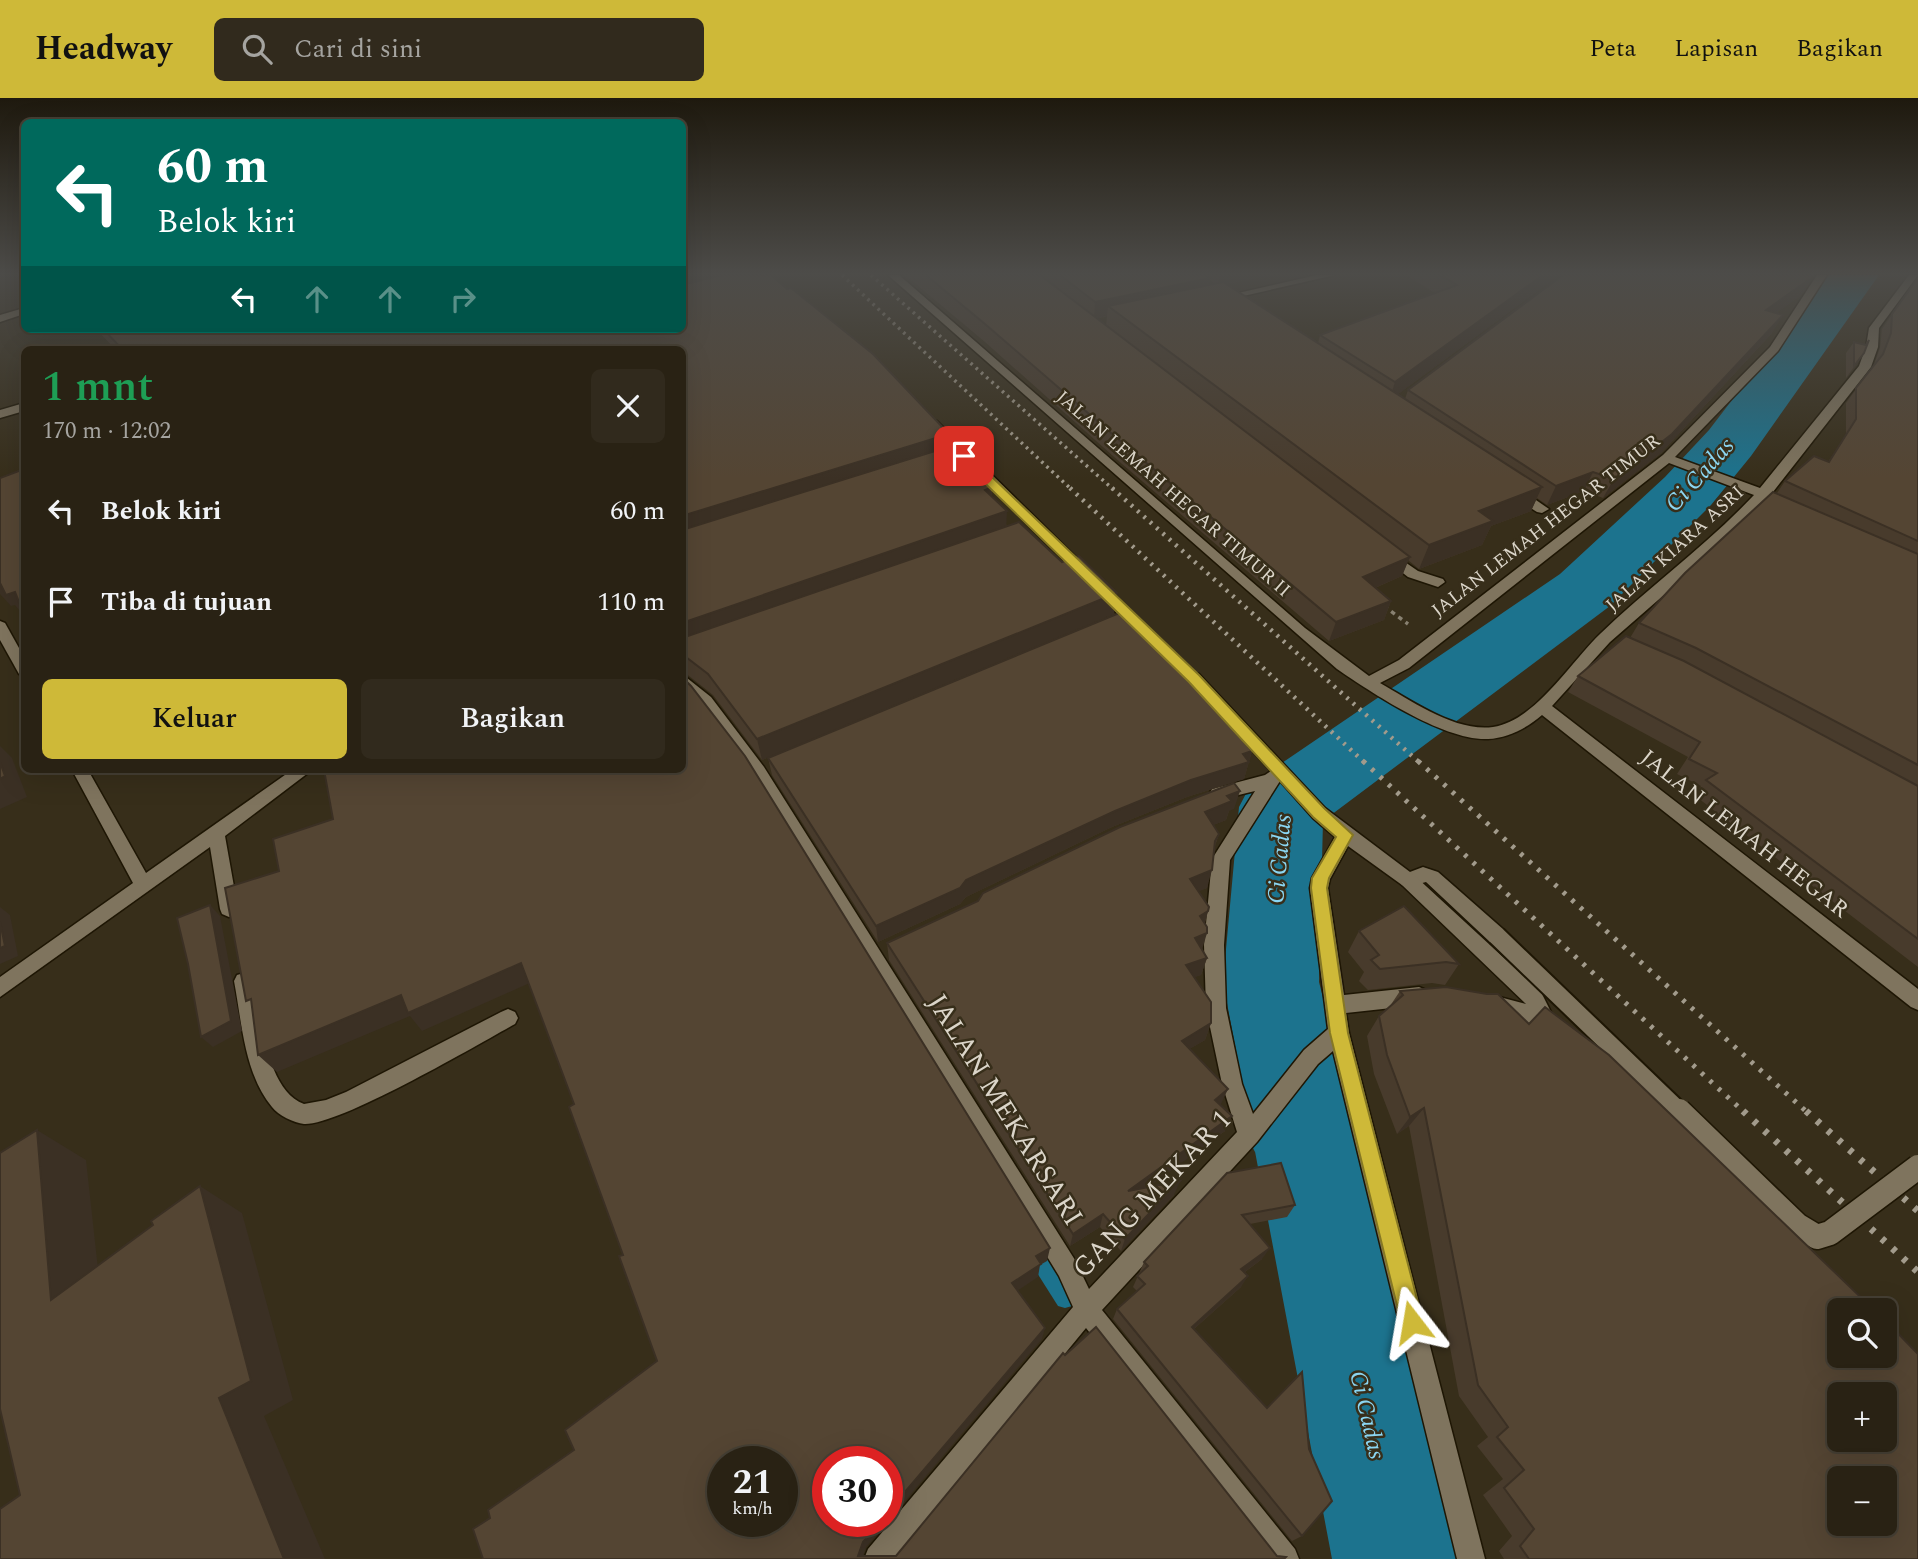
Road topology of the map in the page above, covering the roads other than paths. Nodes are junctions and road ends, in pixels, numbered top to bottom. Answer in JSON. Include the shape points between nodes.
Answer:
{"nodes":[{"id":1,"x":971,"y":343,"type":"edge"},
{"id":2,"x":1778,"y":343,"type":"edge"},
{"id":3,"x":1872,"y":343,"type":"edge"},
{"id":4,"x":21,"y":408,"type":"edge"},
{"id":5,"x":0,"y":414,"type":"edge"},
{"id":6,"x":927,"y":418,"type":"edge"},
{"id":7,"x":964,"y":456,"type":"junction"},
{"id":8,"x":1671,"y":460,"type":"junction"},
{"id":9,"x":946,"y":461,"type":"edge"},
{"id":10,"x":1507,"y":486,"type":"edge"},
{"id":11,"x":1765,"y":499,"type":"junction"},
{"id":12,"x":1542,"y":509,"type":"edge"},
{"id":13,"x":1030,"y":522,"type":"junction"},
{"id":14,"x":1018,"y":534,"type":"edge"},
{"id":15,"x":1371,"y":541,"type":"edge"},
{"id":16,"x":1438,"y":582,"type":"dead end"},
{"id":17,"x":0,"y":626,"type":"edge"},
{"id":18,"x":1147,"y":634,"type":"edge"},
{"id":19,"x":21,"y":664,"type":"edge"},
{"id":20,"x":1184,"y":670,"type":"edge"},
{"id":21,"x":686,"y":683,"type":"edge"},
{"id":22,"x":1374,"y":686,"type":"junction"},
{"id":23,"x":1541,"y":706,"type":"junction"},
{"id":24,"x":1456,"y":728,"type":"joint"},
{"id":25,"x":81,"y":773,"type":"edge"},
{"id":26,"x":300,"y":773,"type":"edge"},
{"id":27,"x":1277,"y":773,"type":"junction"},
{"id":28,"x":1199,"y":801,"type":"edge"},
{"id":29,"x":216,"y":833,"type":"junction"},
{"id":30,"x":1345,"y":835,"type":"junction"},
{"id":31,"x":1408,"y":880,"type":"junction"},
{"id":32,"x":144,"y":886,"type":"junction"},
{"id":33,"x":233,"y":932,"type":"edge"},
{"id":34,"x":239,"y":957,"type":"edge"},
{"id":35,"x":0,"y":988,"type":"edge"},
{"id":36,"x":1445,"y":997,"type":"edge"},
{"id":37,"x":1471,"y":1000,"type":"edge"},
{"id":38,"x":1918,"y":1000,"type":"edge"},
{"id":39,"x":1336,"y":1005,"type":"junction"},
{"id":40,"x":1540,"y":1016,"type":"junction"},
{"id":41,"x":508,"y":1018,"type":"dead end"},
{"id":42,"x":1558,"y":1029,"type":"edge"},
{"id":43,"x":1339,"y":1033,"type":"junction"},
{"id":44,"x":1256,"y":1127,"type":"junction"},
{"id":45,"x":1918,"y":1167,"type":"edge"},
{"id":46,"x":1086,"y":1309,"type":"junction"},
{"id":47,"x":878,"y":1559,"type":"edge"},
{"id":48,"x":1285,"y":1559,"type":"edge"},
{"id":49,"x":1471,"y":1559,"type":"edge"}],
"edges":[{"from":1,"to":22,"type":"street","name":"JALAN LEMAH HEGAR TIMUR II","via":[[1300,631]]},
{"from":2,"to":8,"type":"street","name":"JALAN LEMAH HEGAR TIMUR"},
{"from":3,"to":11,"type":"street","name":"JALAN KIARA ASRI","via":[[1865,368]]},
{"from":4,"to":5,"type":"street"},
{"from":6,"to":7,"type":"street"},
{"from":7,"to":9,"type":"street"},
{"from":7,"to":13,"type":"street"},
{"from":8,"to":11,"type":"street","via":[[1739,484]]},
{"from":8,"to":22,"type":"street","name":"JALAN LEMAH HEGAR TIMUR"},
{"from":10,"to":12,"type":"street"},
{"from":11,"to":23,"type":"street","name":"JALAN KIARA ASRI"},
{"from":13,"to":14,"type":"street"},
{"from":13,"to":18,"type":"street","via":[[1122,619]]},
{"from":15,"to":16,"type":"street","via":[[1413,574]]},
{"from":17,"to":19,"type":"street"},
{"from":20,"to":27,"type":"street"},
{"from":21,"to":46,"type":"street","name":"JALAN MEKARSARI","via":[[764,768],[879,953]]},
{"from":22,"to":24,"type":"street","name":"JALAN LEMAH HEGAR TIMUR II"},
{"from":23,"to":24,"type":"street","name":"JALAN KIARA ASRI","via":[[1498,733],[1474,734]]},
{"from":23,"to":38,"type":"street","name":"JALAN LEMAH HEGAR"},
{"from":25,"to":32,"type":"street"},
{"from":26,"to":29,"type":"street"},
{"from":27,"to":28,"type":"street"},
{"from":27,"to":30,"type":"street"},
{"from":27,"to":44,"type":"street","via":[[1221,859],[1214,945],[1216,1008],[1232,1084]]},
{"from":29,"to":32,"type":"street"},
{"from":29,"to":33,"type":"street"},
{"from":30,"to":31,"type":"street"},
{"from":30,"to":39,"type":"street","via":[[1319,888]]},
{"from":31,"to":40,"type":"street","via":[[1534,998]]},
{"from":31,"to":45,"type":"street","bridge":true,"via":[[1423,874],[1432,877],[1797,1225],[1817,1237],[1830,1233]]},
{"from":32,"to":35,"type":"street"},
{"from":34,"to":41,"type":"street","via":[[263,1074],[280,1101],[304,1114],[353,1099]]},
{"from":36,"to":39,"type":"street"},
{"from":37,"to":40,"type":"street"},
{"from":39,"to":43,"type":"street"},
{"from":40,"to":42,"type":"street"},
{"from":43,"to":44,"type":"street","name":"GANG MEKAR 1","via":[[1311,1057]]},
{"from":43,"to":49,"type":"street"},
{"from":44,"to":46,"type":"street","name":"GANG MEKAR 1"},
{"from":46,"to":47,"type":"street"},
{"from":46,"to":48,"type":"street","name":"JALAN MEKARSARI"}]}
